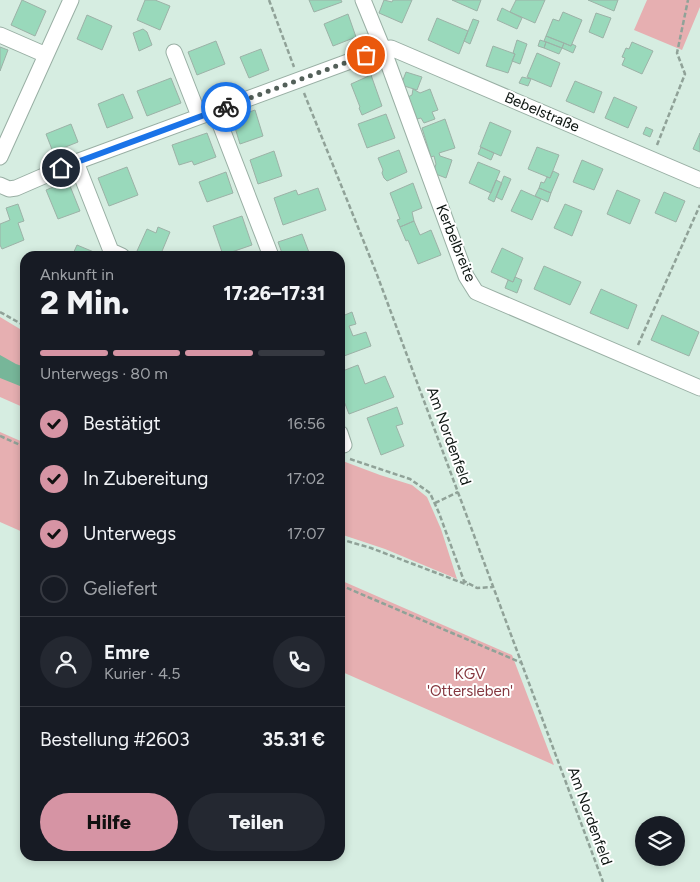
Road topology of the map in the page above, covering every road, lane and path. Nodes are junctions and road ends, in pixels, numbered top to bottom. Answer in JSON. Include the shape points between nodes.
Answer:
{"nodes":[{"id":1,"x":71,"y":0,"type":"edge"},
{"id":2,"x":269,"y":0,"type":"edge"},
{"id":3,"x":363,"y":0,"type":"edge"},
{"id":4,"x":688,"y":0,"type":"edge"},
{"id":5,"x":0,"y":35,"type":"edge"},
{"id":6,"x":383,"y":49,"type":"junction"},
{"id":7,"x":174,"y":52,"type":"dead end"},
{"id":8,"x":46,"y":55,"type":"junction"},
{"id":9,"x":298,"y":80,"type":"junction"},
{"id":10,"x":215,"y":110,"type":"junction"},
{"id":11,"x":199,"y":116,"type":"junction"},
{"id":12,"x":0,"y":157,"type":"edge"},
{"id":13,"x":651,"y":159,"type":"junction"},
{"id":14,"x":76,"y":162,"type":"junction"},
{"id":15,"x":700,"y":180,"type":"edge"},
{"id":16,"x":0,"y":185,"type":"edge"},
{"id":17,"x":700,"y":205,"type":"edge"},
{"id":18,"x":111,"y":251,"type":"edge"},
{"id":19,"x":269,"y":251,"type":"edge"},
{"id":20,"x":0,"y":312,"type":"edge"},
{"id":21,"x":20,"y":323,"type":"edge"},
{"id":22,"x":632,"y":360,"type":"junction"},
{"id":23,"x":700,"y":388,"type":"edge"},
{"id":24,"x":0,"y":436,"type":"edge"},
{"id":25,"x":20,"y":445,"type":"edge"},
{"id":26,"x":345,"y":446,"type":"edge"},
{"id":27,"x":458,"y":492,"type":"junction"},
{"id":28,"x":434,"y":503,"type":"junction"},
{"id":29,"x":345,"y":540,"type":"edge"},
{"id":30,"x":470,"y":586,"type":"junction"},
{"id":31,"x":345,"y":587,"type":"edge"},
{"id":32,"x":494,"y":587,"type":"junction"},
{"id":33,"x":522,"y":664,"type":"junction"},
{"id":34,"x":603,"y":882,"type":"edge"}],
"edges":[{"from":1,"to":8,"type":"street"},
{"from":2,"to":9,"type":"path","name":"Am Nordenfeld"},
{"from":3,"to":6,"type":"street"},
{"from":4,"to":13,"type":"path","via":[[677,52],[686,74]]},
{"from":5,"to":8,"type":"street"},
{"from":6,"to":9,"type":"street"},
{"from":6,"to":13,"type":"street","name":"Bebelstraße","via":[[397,50]]},
{"from":6,"to":22,"type":"street","name":"Kerbelbreite","via":[[466,276],[476,292]]},
{"from":7,"to":11,"type":"street"},
{"from":8,"to":12,"type":"street"},
{"from":9,"to":10,"type":"street"},
{"from":9,"to":27,"type":"path","name":"Am Nordenfeld","via":[[376,272]]},
{"from":10,"to":11,"type":"street"},
{"from":10,"to":19,"type":"street"},
{"from":11,"to":14,"type":"street"},
{"from":13,"to":15,"type":"street","name":"Bebelstraße"},
{"from":14,"to":16,"type":"street","via":[[12,189]]},
{"from":14,"to":18,"type":"street"},
{"from":17,"to":22,"type":"path"},
{"from":20,"to":21,"type":"path"},
{"from":22,"to":23,"type":"street","name":"Kerbelbreite"},
{"from":24,"to":25,"type":"path"},
{"from":26,"to":28,"type":"path","via":[[410,479],[430,493]]},
{"from":27,"to":28,"type":"path"},
{"from":27,"to":32,"type":"path","name":"Am Nordenfeld"},
{"from":28,"to":30,"type":"path","via":[[464,581]]},
{"from":29,"to":30,"type":"path"},
{"from":30,"to":32,"type":"path"},
{"from":31,"to":33,"type":"path"},
{"from":32,"to":33,"type":"path","name":"Am Nordenfeld"},
{"from":33,"to":34,"type":"path","name":"Am Nordenfeld"}]}
